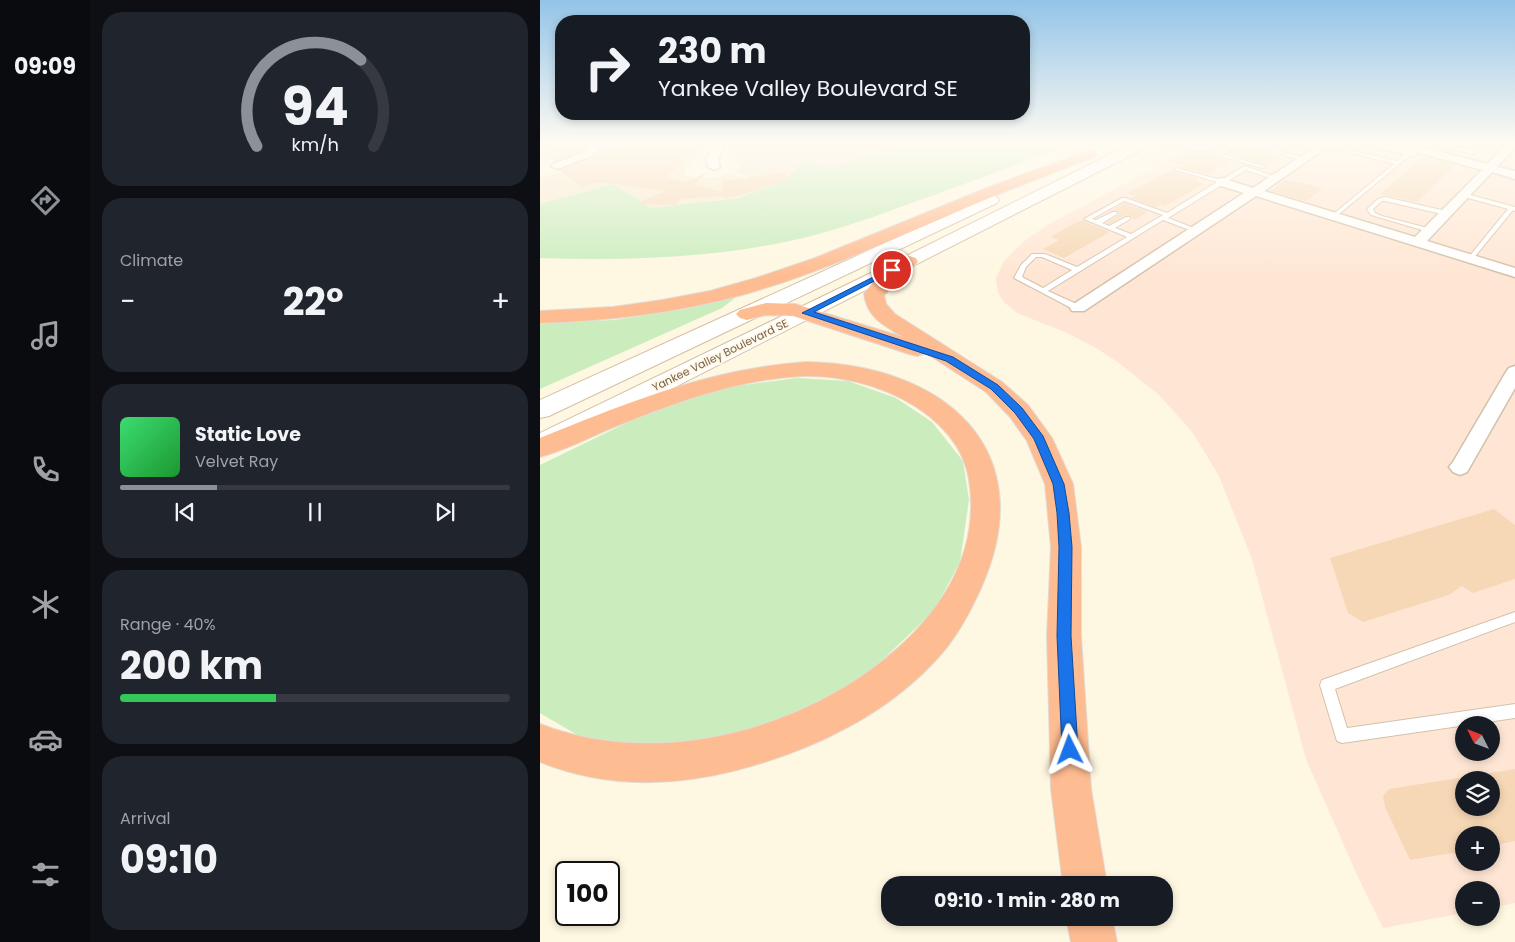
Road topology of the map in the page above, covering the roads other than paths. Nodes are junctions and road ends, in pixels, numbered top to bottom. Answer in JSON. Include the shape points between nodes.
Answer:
{"nodes":[{"id":1,"x":1002,"y":188,"type":"edge"},
{"id":2,"x":1017,"y":188,"type":"edge"},
{"id":3,"x":1056,"y":188,"type":"edge"},
{"id":4,"x":1212,"y":188,"type":"edge"},
{"id":5,"x":1241,"y":188,"type":"edge"},
{"id":6,"x":1260,"y":188,"type":"edge"},
{"id":7,"x":1367,"y":188,"type":"edge"},
{"id":8,"x":1470,"y":188,"type":"edge"},
{"id":9,"x":1254,"y":192,"type":"junction"},
{"id":10,"x":1463,"y":195,"type":"junction"},
{"id":11,"x":1514,"y":208,"type":"edge"},
{"id":12,"x":1446,"y":213,"type":"junction"},
{"id":13,"x":1165,"y":216,"type":"junction"},
{"id":14,"x":1332,"y":217,"type":"junction"},
{"id":15,"x":1103,"y":226,"type":"junction"},
{"id":16,"x":1429,"y":230,"type":"junction"},
{"id":17,"x":1197,"y":231,"type":"junction"},
{"id":18,"x":1132,"y":237,"type":"junction"},
{"id":19,"x":1417,"y":243,"type":"junction"},
{"id":20,"x":1470,"y":259,"type":"junction"},
{"id":21,"x":910,"y":262,"type":"junction"},
{"id":22,"x":1078,"y":270,"type":"junction"},
{"id":23,"x":1515,"y":273,"type":"edge"},
{"id":24,"x":1042,"y":291,"type":"junction"},
{"id":25,"x":1078,"y":308,"type":"joint"},
{"id":26,"x":806,"y":313,"type":"junction"},
{"id":27,"x":748,"y":314,"type":"junction"},
{"id":28,"x":540,"y":317,"type":"edge"},
{"id":29,"x":949,"y":359,"type":"junction"},
{"id":30,"x":1515,"y":372,"type":"edge"},
{"id":31,"x":540,"y":410,"type":"edge"},
{"id":32,"x":540,"y":444,"type":"edge"},
{"id":33,"x":540,"y":448,"type":"edge"},
{"id":34,"x":1460,"y":467,"type":"dead end"},
{"id":35,"x":1515,"y":618,"type":"edge"},
{"id":36,"x":1515,"y":711,"type":"edge"},
{"id":37,"x":540,"y":743,"type":"edge"},
{"id":38,"x":1084,"y":876,"type":"edge"},
{"id":39,"x":1091,"y":926,"type":"edge"},
{"id":40,"x":1094,"y":942,"type":"edge"}],
"edges":[{"from":1,"to":28,"type":"highway","via":[[823,262],[736,291],[644,308]]},
{"from":2,"to":27,"type":"main road","name":"Yankee Valley Boulevard SE"},
{"from":3,"to":21,"type":"main road","name":"Yankee Valley Boulevard SE"},
{"from":4,"to":13,"type":"lane"},
{"from":5,"to":9,"type":"street"},
{"from":6,"to":9,"type":"street"},
{"from":7,"to":14,"type":"lane"},
{"from":8,"to":10,"type":"street"},
{"from":9,"to":14,"type":"street"},
{"from":9,"to":17,"type":"street"},
{"from":10,"to":11,"type":"lane"},
{"from":10,"to":12,"type":"street"},
{"from":11,"to":20,"type":"lane"},
{"from":12,"to":16,"type":"street"},
{"from":12,"to":16,"type":"lane","via":[[1385,199],[1370,209],[1380,217]]},
{"from":13,"to":15,"type":"lane","via":[[1136,207],[1124,199],[1087,220]]},
{"from":13,"to":17,"type":"lane"},
{"from":13,"to":18,"type":"lane"},
{"from":14,"to":19,"type":"street"},
{"from":15,"to":15,"type":"lane","via":[[1122,215]]},
{"from":15,"to":18,"type":"lane"},
{"from":16,"to":19,"type":"street"},
{"from":17,"to":25,"type":"street"},
{"from":18,"to":22,"type":"lane"},
{"from":19,"to":20,"type":"street"},
{"from":20,"to":23,"type":"street"},
{"from":21,"to":26,"type":"main road","name":"Yankee Valley Boulevard SE"},
{"from":21,"to":29,"type":"highway","via":[[878,287],[874,300],[881,313]]},
{"from":22,"to":24,"type":"lane"},
{"from":22,"to":24,"type":"lane","via":[[1043,255],[1034,255],[1023,266],[1018,278]]},
{"from":24,"to":25,"type":"lane"},
{"from":26,"to":27,"type":"highway","via":[[782,308]]},
{"from":26,"to":29,"type":"highway"},
{"from":26,"to":32,"type":"main road","name":"Yankee Valley Boulevard SE"},
{"from":27,"to":31,"type":"main road","name":"Yankee Valley Boulevard SE"},
{"from":29,"to":38,"type":"highway","via":[[994,387],[1019,411],[1039,438],[1058,484],[1066,547],[1064,636],[1071,789]]},
{"from":30,"to":34,"type":"street"},
{"from":33,"to":37,"type":"highway","via":[[696,388],[788,370],[827,370],[858,374],[905,388],[947,415],[962,430],[977,454],[989,504],[985,538],[973,574],[958,603],[931,640],[896,673],[853,705],[804,730],[757,746],[698,760],[596,760],[554,750]]},
{"from":35,"to":36,"type":"lane","via":[[1327,685],[1342,736]]},
{"from":39,"to":40,"type":"highway"}]}
